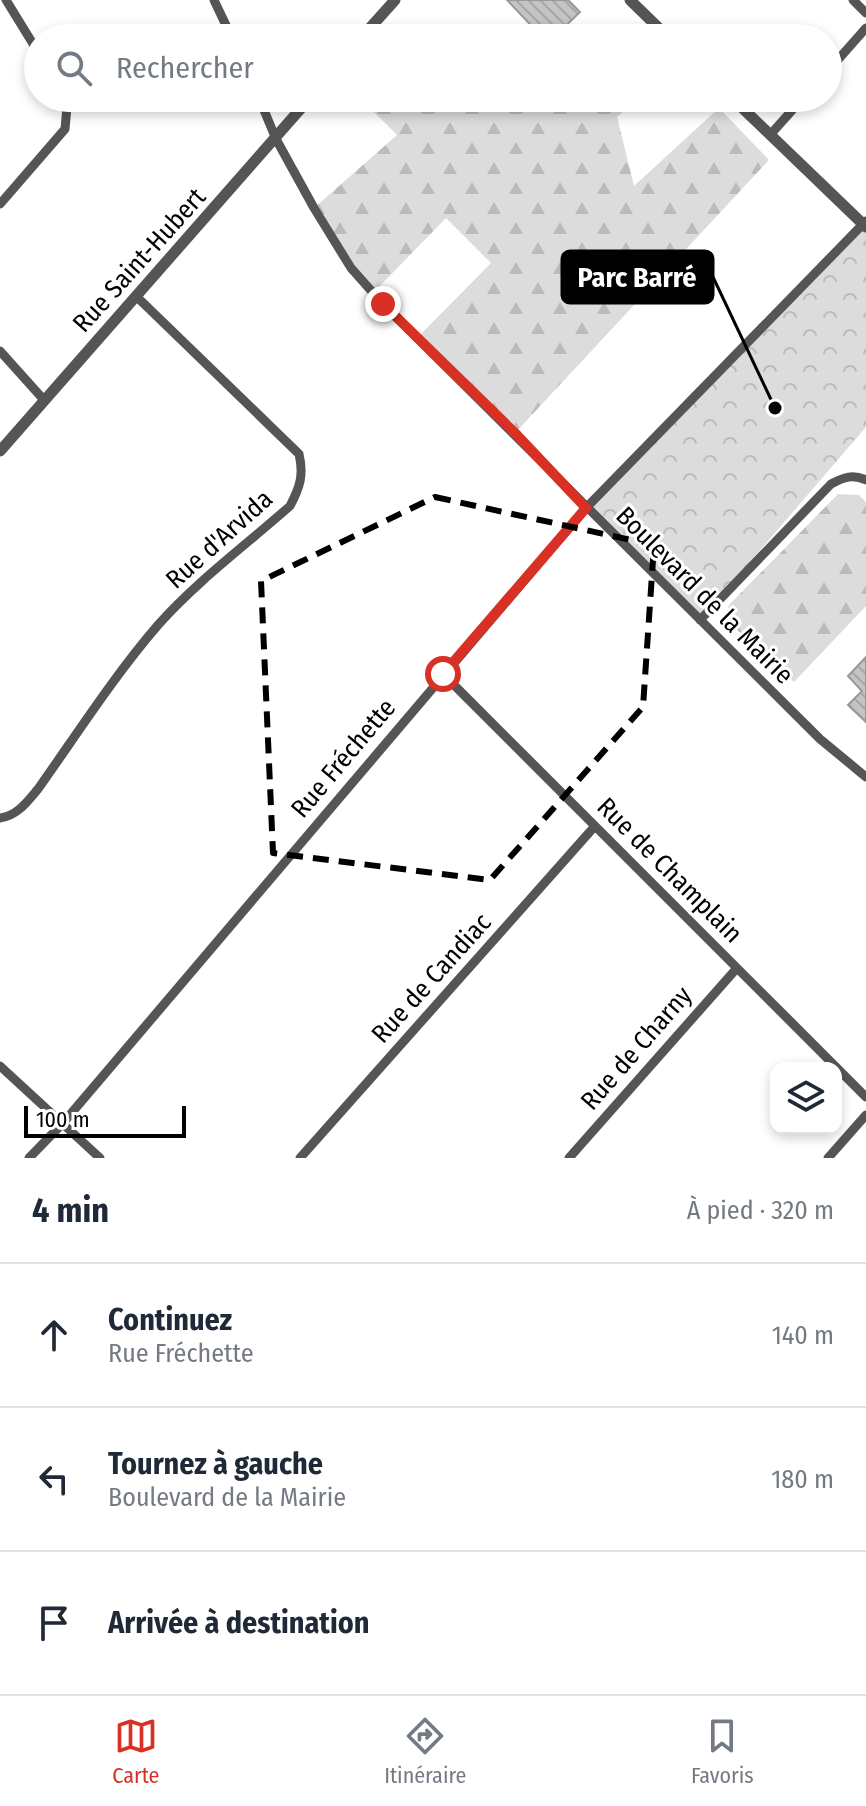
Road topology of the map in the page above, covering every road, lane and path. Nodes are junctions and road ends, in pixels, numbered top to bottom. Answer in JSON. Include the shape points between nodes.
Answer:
{"nodes":[{"id":1,"x":6,"y":0,"type":"edge"},
{"id":2,"x":214,"y":0,"type":"edge"},
{"id":3,"x":395,"y":0,"type":"edge"},
{"id":4,"x":630,"y":0,"type":"edge"},
{"id":5,"x":853,"y":0,"type":"edge"},
{"id":6,"x":866,"y":13,"type":"edge"},
{"id":7,"x":225,"y":24,"type":"edge"},
{"id":8,"x":374,"y":24,"type":"edge"},
{"id":9,"x":655,"y":24,"type":"edge"},
{"id":10,"x":866,"y":28,"type":"edge"},
{"id":11,"x":24,"y":29,"type":"edge"},
{"id":12,"x":842,"y":55,"type":"edge"},
{"id":13,"x":67,"y":112,"type":"edge"},
{"id":14,"x":265,"y":112,"type":"edge"},
{"id":15,"x":298,"y":112,"type":"edge"},
{"id":16,"x":746,"y":112,"type":"edge"},
{"id":17,"x":791,"y":112,"type":"edge"},
{"id":18,"x":770,"y":135,"type":"junction"},
{"id":19,"x":276,"y":139,"type":"junction"},
{"id":20,"x":0,"y":204,"type":"edge"},
{"id":21,"x":865,"y":224,"type":"edge"},
{"id":22,"x":137,"y":297,"type":"junction"},
{"id":23,"x":0,"y":351,"type":"edge"},
{"id":24,"x":44,"y":400,"type":"junction"},
{"id":25,"x":0,"y":451,"type":"edge"},
{"id":26,"x":866,"y":480,"type":"edge"},
{"id":27,"x":586,"y":508,"type":"junction"},
{"id":28,"x":700,"y":620,"type":"junction"},
{"id":29,"x":443,"y":674,"type":"junction"},
{"id":30,"x":866,"y":777,"type":"edge"},
{"id":31,"x":0,"y":818,"type":"edge"},
{"id":32,"x":595,"y":826,"type":"junction"},
{"id":33,"x":737,"y":968,"type":"junction"},
{"id":34,"x":0,"y":1066,"type":"edge"},
{"id":35,"x":866,"y":1097,"type":"edge"},
{"id":36,"x":866,"y":1115,"type":"edge"},
{"id":37,"x":63,"y":1123,"type":"junction"},
{"id":38,"x":29,"y":1158,"type":"edge"},
{"id":39,"x":100,"y":1158,"type":"edge"},
{"id":40,"x":300,"y":1158,"type":"edge"},
{"id":41,"x":569,"y":1158,"type":"edge"},
{"id":42,"x":828,"y":1158,"type":"edge"}],
"edges":[{"from":1,"to":11,"type":"street"},
{"from":2,"to":7,"type":"street"},
{"from":3,"to":8,"type":"street"},
{"from":4,"to":9,"type":"street"},
{"from":5,"to":6,"type":"street"},
{"from":10,"to":12,"type":"street"},
{"from":13,"to":20,"type":"street","via":[[65,129]]},
{"from":14,"to":19,"type":"street","name":"Boulevard de la Mairie"},
{"from":15,"to":19,"type":"street","name":"Rue Saint-Hubert"},
{"from":16,"to":18,"type":"street"},
{"from":17,"to":18,"type":"street"},
{"from":18,"to":21,"type":"street"},
{"from":19,"to":22,"type":"street","name":"Rue Saint-Hubert"},
{"from":19,"to":27,"type":"street","name":"Boulevard de la Mairie","via":[[351,268]]},
{"from":21,"to":27,"type":"street","name":"Rue Fréchette"},
{"from":22,"to":24,"type":"street","name":"Rue Saint-Hubert"},
{"from":22,"to":31,"type":"street","name":"Rue d'Arvida","via":[[299,454],[300,488],[290,506],[159,625],[38,789],[21,809]]},
{"from":23,"to":24,"type":"street"},
{"from":24,"to":25,"type":"street","name":"Rue Saint-Hubert"},
{"from":26,"to":28,"type":"street","via":[[856,476],[831,484]]},
{"from":27,"to":28,"type":"street","name":"Boulevard de la Mairie"},
{"from":27,"to":29,"type":"street","name":"Rue Fréchette"},
{"from":28,"to":30,"type":"street","name":"Boulevard de la Mairie","via":[[820,739]]},
{"from":29,"to":32,"type":"street","name":"Rue de Champlain"},
{"from":29,"to":37,"type":"street","name":"Rue Fréchette"},
{"from":32,"to":33,"type":"street","name":"Rue de Champlain"},
{"from":32,"to":40,"type":"street","name":"Rue de Candiac"},
{"from":33,"to":35,"type":"street","name":"Rue de Champlain"},
{"from":33,"to":41,"type":"street","name":"Rue de Charny"},
{"from":34,"to":37,"type":"street"},
{"from":36,"to":42,"type":"street"},
{"from":37,"to":38,"type":"street","name":"Rue Fréchette"},
{"from":37,"to":39,"type":"street"}]}
